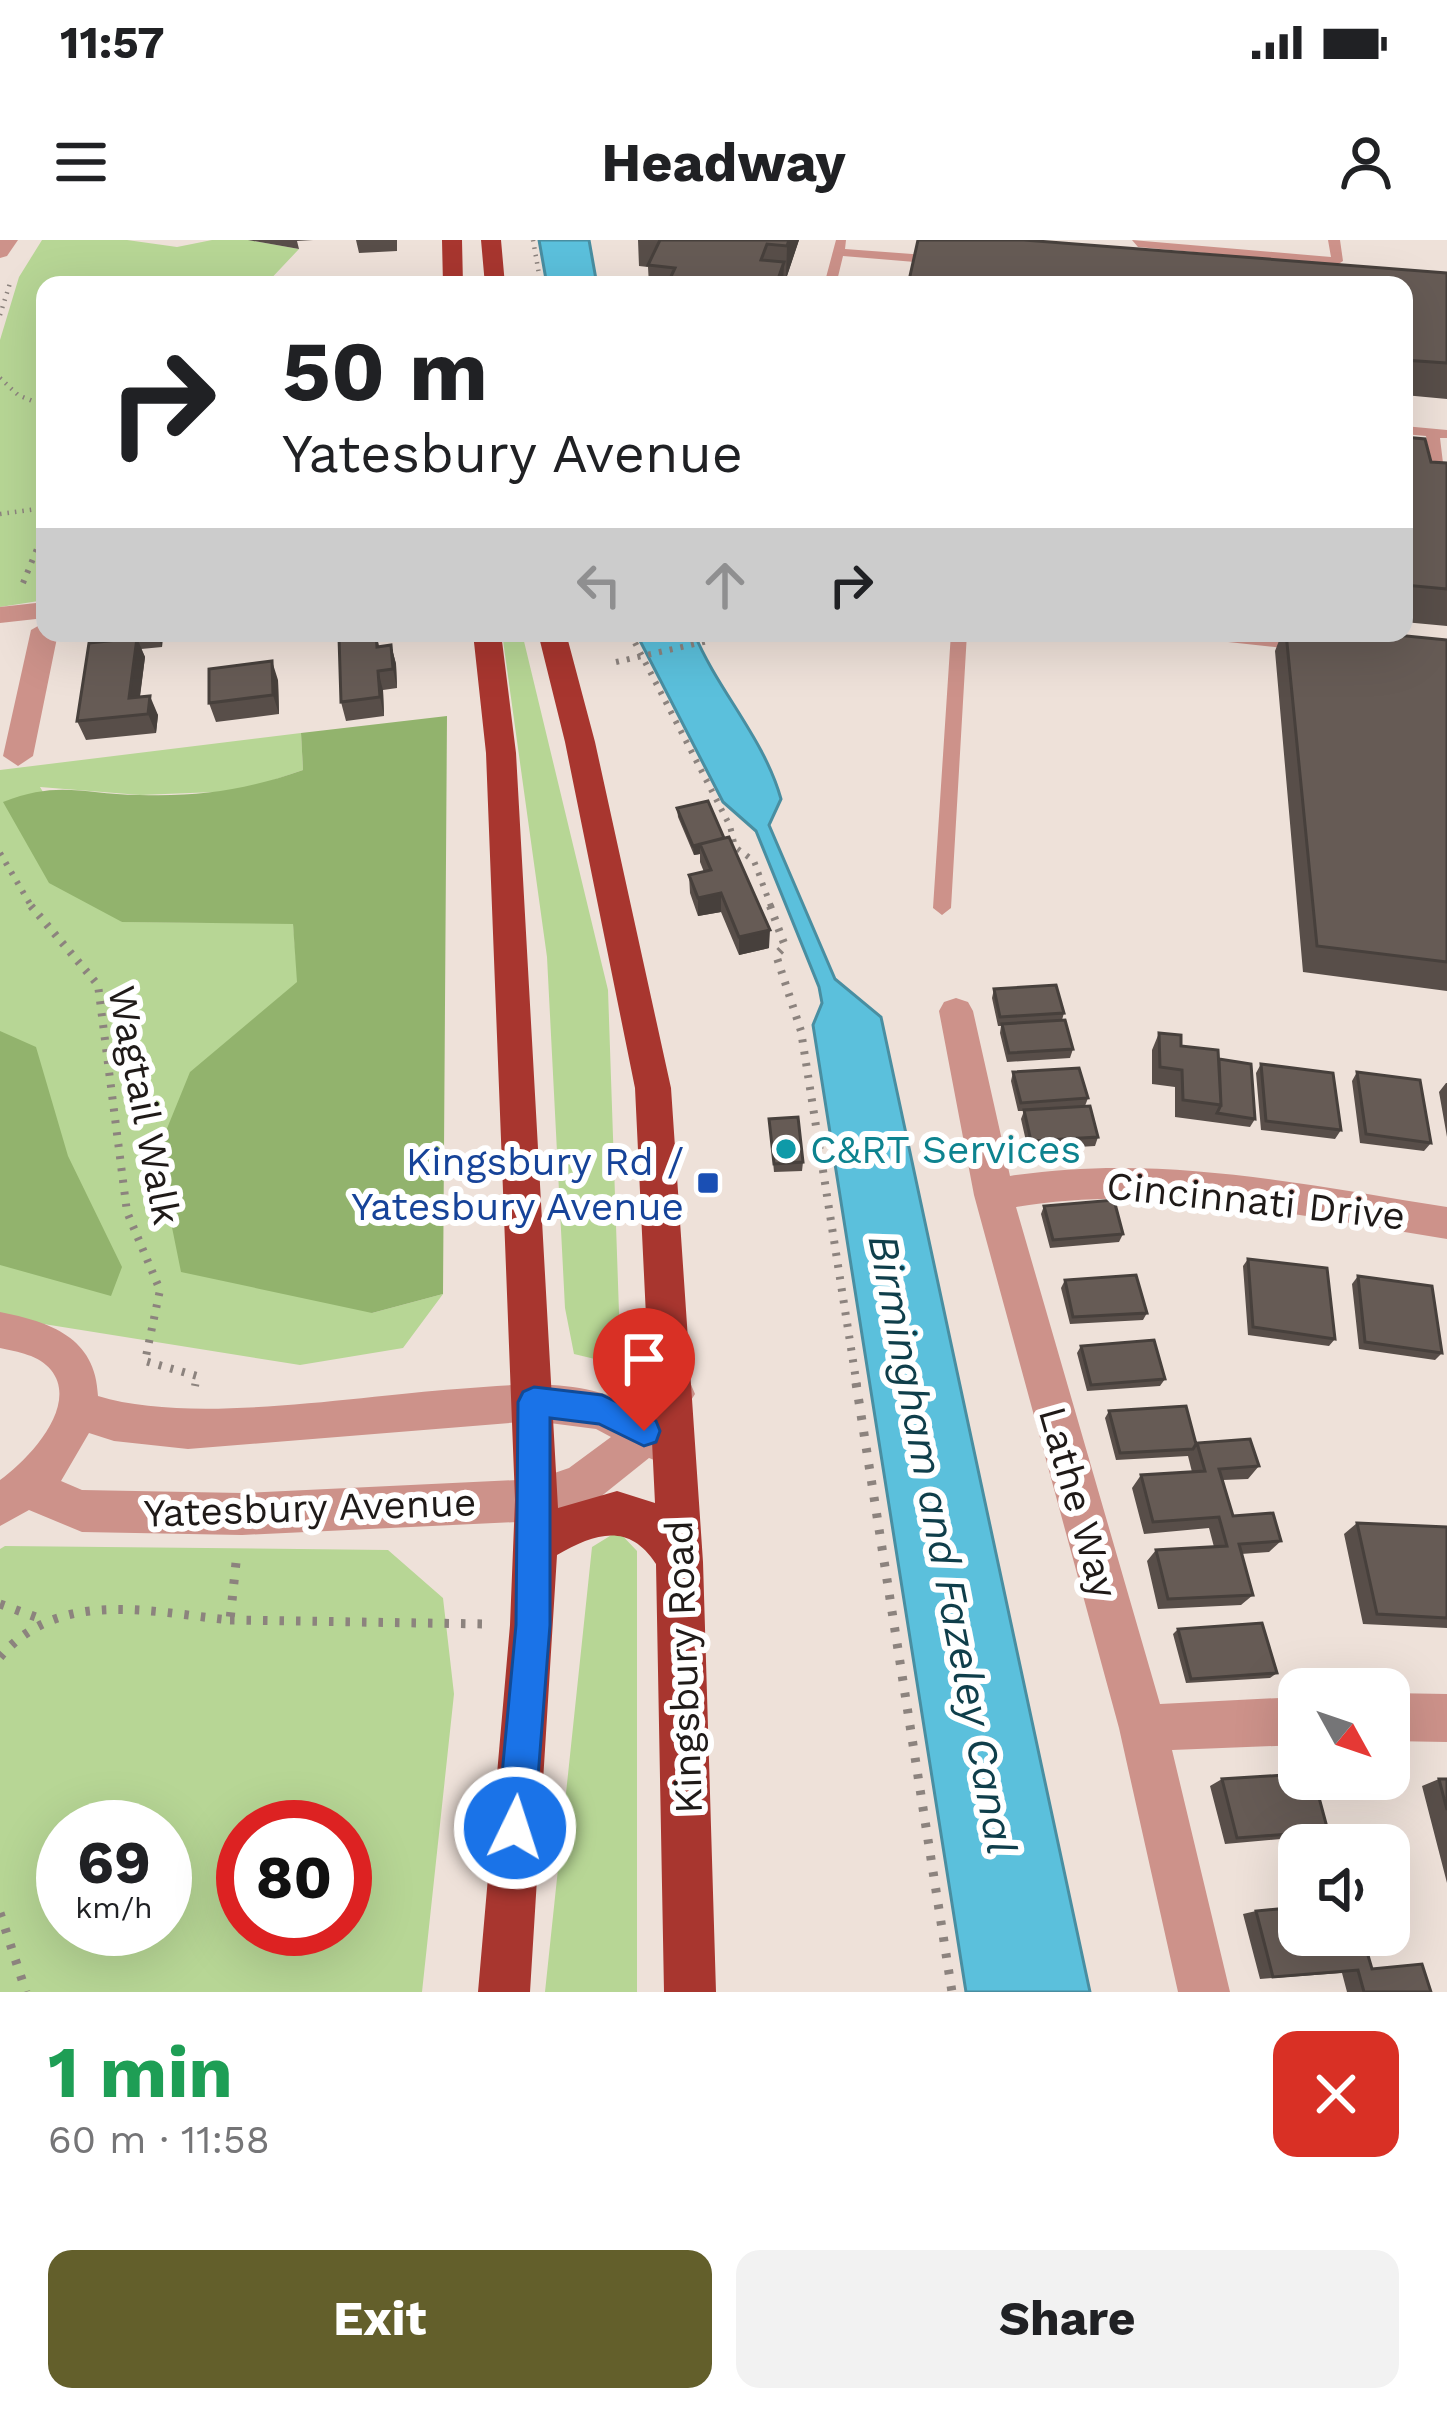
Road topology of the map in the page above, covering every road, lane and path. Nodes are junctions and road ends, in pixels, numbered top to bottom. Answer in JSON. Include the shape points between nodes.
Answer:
{"nodes":[{"id":1,"x":8,"y":240,"type":"edge"},
{"id":2,"x":452,"y":240,"type":"edge"},
{"id":3,"x":491,"y":240,"type":"edge"},
{"id":4,"x":533,"y":240,"type":"edge"},
{"id":5,"x":1138,"y":240,"type":"edge"},
{"id":6,"x":1334,"y":240,"type":"edge"},
{"id":7,"x":840,"y":245,"type":"edge"},
{"id":8,"x":961,"y":248,"type":"edge"},
{"id":9,"x":0,"y":252,"type":"edge"},
{"id":10,"x":952,"y":261,"type":"edge"},
{"id":11,"x":453,"y":276,"type":"edge"},
{"id":12,"x":494,"y":276,"type":"edge"},
{"id":13,"x":539,"y":276,"type":"edge"},
{"id":14,"x":832,"y":276,"type":"edge"},
{"id":15,"x":0,"y":378,"type":"edge"},
{"id":16,"x":36,"y":402,"type":"edge"},
{"id":17,"x":1440,"y":434,"type":"edge"},
{"id":18,"x":1441,"y":485,"type":"edge"},
{"id":19,"x":36,"y":509,"type":"edge"},
{"id":20,"x":0,"y":514,"type":"edge"},
{"id":21,"x":36,"y":611,"type":"edge"},
{"id":22,"x":0,"y":615,"type":"edge"},
{"id":23,"x":42,"y":642,"type":"edge"},
{"id":24,"x":488,"y":642,"type":"edge"},
{"id":25,"x":554,"y":642,"type":"edge"},
{"id":26,"x":635,"y":642,"type":"edge"},
{"id":27,"x":704,"y":642,"type":"edge"},
{"id":28,"x":958,"y":642,"type":"edge"},
{"id":29,"x":1280,"y":642,"type":"edge"},
{"id":30,"x":1330,"y":647,"type":"edge"},
{"id":31,"x":616,"y":662,"type":"dead end"},
{"id":32,"x":17,"y":756,"type":"dead end"},
{"id":33,"x":0,"y":853,"type":"edge"},
{"id":34,"x":942,"y":908,"type":"dead end"},
{"id":35,"x":956,"y":1011,"type":"dead end"},
{"id":36,"x":993,"y":1195,"type":"junction"},
{"id":37,"x":1447,"y":1222,"type":"edge"},
{"id":38,"x":0,"y":1330,"type":"edge"},
{"id":39,"x":534,"y":1402,"type":"junction"},
{"id":40,"x":78,"y":1410,"type":"junction"},
{"id":41,"x":188,"y":1429,"type":"junction"},
{"id":42,"x":660,"y":1442,"type":"junction"},
{"id":43,"x":15,"y":1496,"type":"edge"},
{"id":44,"x":242,"y":1514,"type":"junction"},
{"id":45,"x":536,"y":1521,"type":"junction"},
{"id":46,"x":681,"y":1562,"type":"junction"},
{"id":47,"x":0,"y":1604,"type":"edge"},
{"id":48,"x":46,"y":1620,"type":"junction"},
{"id":49,"x":230,"y":1620,"type":"junction"},
{"id":50,"x":533,"y":1625,"type":"junction"},
{"id":51,"x":0,"y":1657,"type":"edge"},
{"id":52,"x":1410,"y":1717,"type":"edge"},
{"id":53,"x":1447,"y":1718,"type":"edge"},
{"id":54,"x":1278,"y":1722,"type":"edge"},
{"id":55,"x":1143,"y":1728,"type":"junction"},
{"id":56,"x":0,"y":1912,"type":"edge"},
{"id":57,"x":26,"y":1992,"type":"edge"},
{"id":58,"x":504,"y":1992,"type":"edge"},
{"id":59,"x":691,"y":1992,"type":"edge"},
{"id":60,"x":952,"y":1992,"type":"edge"},
{"id":61,"x":1204,"y":1992,"type":"edge"}],
"edges":[{"from":1,"to":9,"type":"street"},
{"from":2,"to":11,"type":"highway"},
{"from":3,"to":12,"type":"highway"},
{"from":4,"to":13,"type":"path"},
{"from":5,"to":6,"type":"lane","via":[[1337,261]]},
{"from":7,"to":8,"type":"lane"},
{"from":7,"to":10,"type":"lane"},
{"from":7,"to":14,"type":"lane"},
{"from":15,"to":16,"type":"path"},
{"from":17,"to":18,"type":"lane"},
{"from":19,"to":20,"type":"path"},
{"from":21,"to":22,"type":"street"},
{"from":23,"to":32,"type":"street"},
{"from":24,"to":39,"type":"highway","via":[[501,753]]},
{"from":25,"to":42,"type":"highway","name":"Kingsbury Road","via":[[653,1088],[674,1394]]},
{"from":26,"to":60,"type":"path","via":[[735,847],[754,861],[784,946],[776,955],[801,1031]]},
{"from":27,"to":31,"type":"path","bridge":true},
{"from":28,"to":34,"type":"lane"},
{"from":29,"to":30,"type":"lane"},
{"from":33,"to":41,"type":"path","name":"Wagtail Walk","via":[[23,897],[98,985],[127,1212],[160,1290],[145,1361],[197,1376]]},
{"from":35,"to":36,"type":"street","name":"Lathe Way"},
{"from":36,"to":37,"type":"street","name":"Cincinnati Drive","via":[[1043,1184],[1152,1180]]},
{"from":36,"to":55,"type":"street","name":"Lathe Way"},
{"from":38,"to":40,"type":"street","via":[[52,1342],[70,1360]]},
{"from":39,"to":41,"type":"street"},
{"from":39,"to":42,"type":"street","via":[[602,1410]]},
{"from":39,"to":45,"type":"highway"},
{"from":40,"to":41,"type":"street"},
{"from":40,"to":43,"type":"street","via":[[62,1450]]},
{"from":42,"to":45,"type":"street","name":"Yatesbury Avenue"},
{"from":42,"to":46,"type":"highway","name":"Kingsbury Road"},
{"from":43,"to":44,"type":"street","name":"Yatesbury Avenue","via":[[82,1511]]},
{"from":44,"to":45,"type":"street","name":"Yatesbury Avenue"},
{"from":44,"to":49,"type":"path"},
{"from":45,"to":46,"type":"highway","via":[[619,1511],[646,1518]]},
{"from":45,"to":50,"type":"highway"},
{"from":46,"to":59,"type":"highway","name":"Kingsbury Road"},
{"from":47,"to":48,"type":"path"},
{"from":48,"to":49,"type":"path","via":[[85,1609]]},
{"from":48,"to":51,"type":"path","via":[[9,1642]]},
{"from":49,"to":50,"type":"path"},
{"from":50,"to":58,"type":"highway"},
{"from":52,"to":53,"type":"street"},
{"from":54,"to":55,"type":"street"},
{"from":55,"to":61,"type":"street","name":"Lathe Way"},
{"from":56,"to":57,"type":"path"}]}
